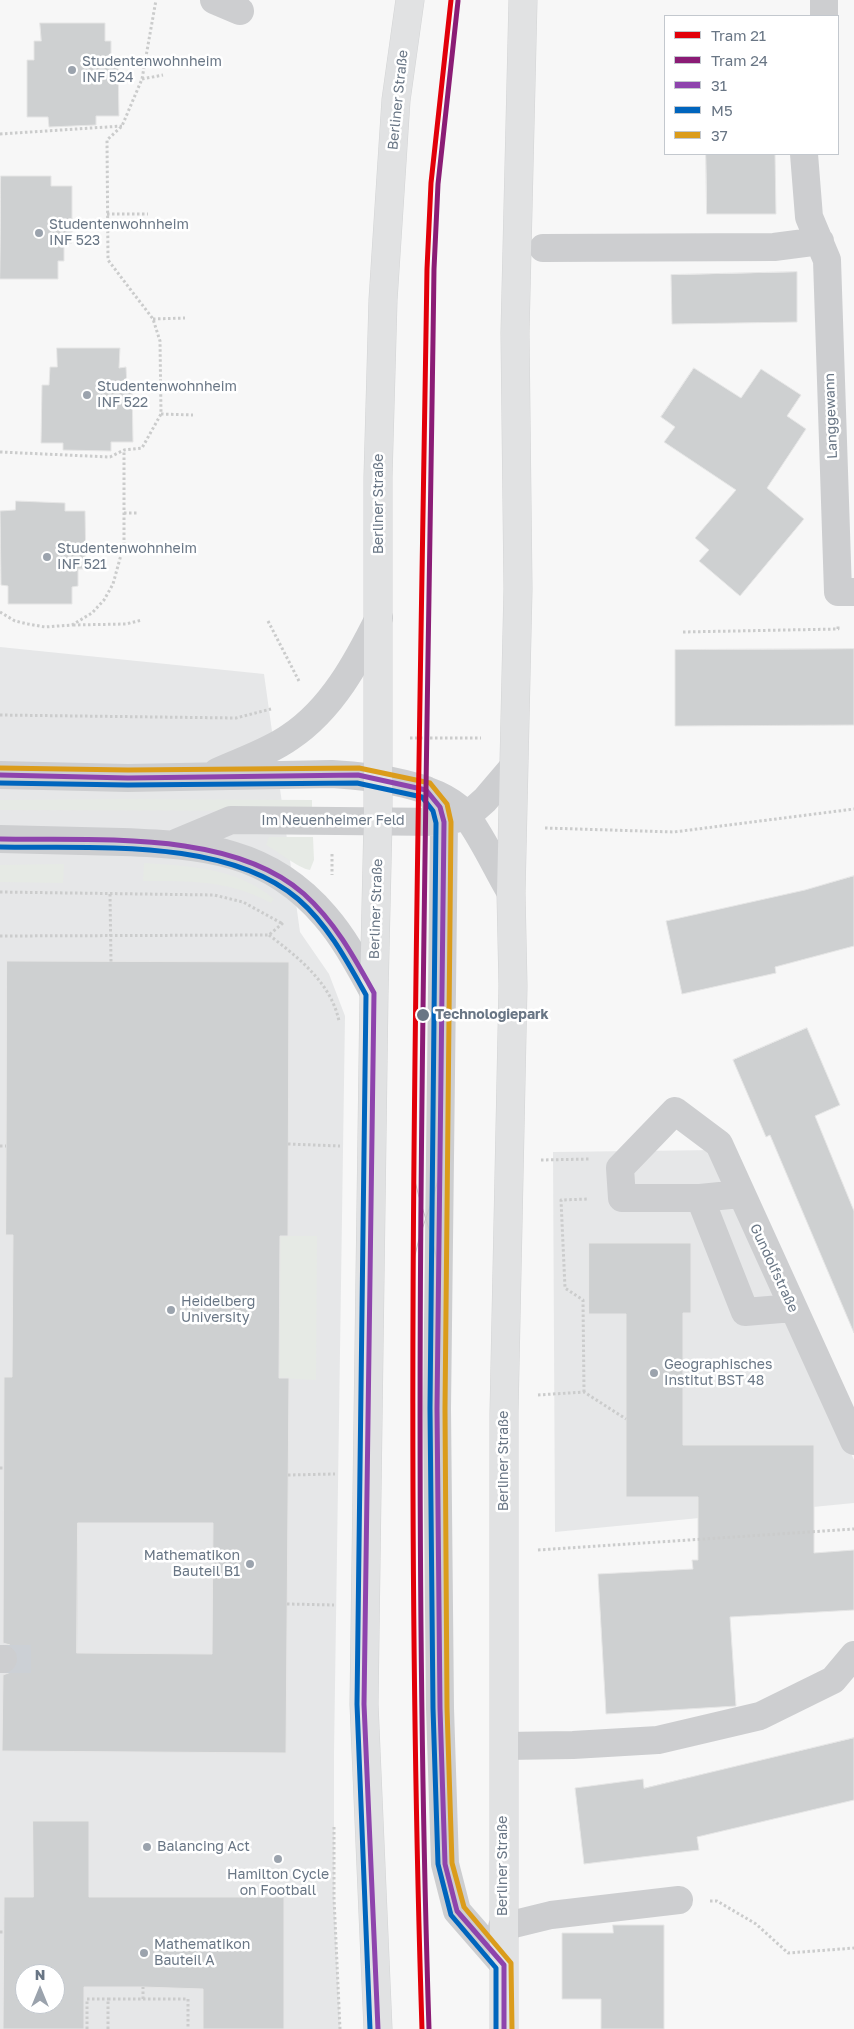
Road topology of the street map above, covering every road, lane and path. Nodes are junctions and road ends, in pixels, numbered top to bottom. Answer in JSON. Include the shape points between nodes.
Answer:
{"nodes":[{"id":1,"x":156,"y":0,"type":"edge"},
{"id":2,"x":214,"y":0,"type":"edge"},
{"id":3,"x":410,"y":0,"type":"edge"},
{"id":4,"x":523,"y":0,"type":"edge"},
{"id":5,"x":824,"y":0,"type":"edge"},
{"id":6,"x":240,"y":11,"type":"dead end"},
{"id":7,"x":824,"y":15,"type":"edge"},
{"id":8,"x":163,"y":75,"type":"dead end"},
{"id":9,"x":142,"y":79,"type":"junction"},
{"id":10,"x":122,"y":126,"type":"junction"},
{"id":11,"x":0,"y":134,"type":"edge"},
{"id":12,"x":804,"y":155,"type":"edge"},
{"id":13,"x":107,"y":214,"type":"junction"},
{"id":14,"x":148,"y":214,"type":"dead end"},
{"id":15,"x":820,"y":242,"type":"junction"},
{"id":16,"x":543,"y":248,"type":"dead end"},
{"id":17,"x":185,"y":318,"type":"dead end"},
{"id":18,"x":153,"y":319,"type":"junction"},
{"id":19,"x":161,"y":414,"type":"junction"},
{"id":20,"x":193,"y":415,"type":"dead end"},
{"id":21,"x":124,"y":450,"type":"junction"},
{"id":22,"x":0,"y":452,"type":"edge"},
{"id":23,"x":124,"y":513,"type":"junction"},
{"id":24,"x":139,"y":513,"type":"dead end"},
{"id":25,"x":846,"y":592,"type":"edge"},
{"id":26,"x":0,"y":612,"type":"edge"},
{"id":27,"x":379,"y":618,"type":"junction"},
{"id":28,"x":142,"y":620,"type":"dead end"},
{"id":29,"x":268,"y":621,"type":"dead end"},
{"id":30,"x":72,"y":625,"type":"junction"},
{"id":31,"x":683,"y":632,"type":"dead end"},
{"id":32,"x":307,"y":681,"type":"dead end"},
{"id":33,"x":275,"y":707,"type":"dead end"},
{"id":34,"x":0,"y":715,"type":"edge"},
{"id":35,"x":377,"y":737,"type":"junction"},
{"id":36,"x":514,"y":738,"type":"junction"},
{"id":37,"x":514,"y":766,"type":"junction"},
{"id":38,"x":0,"y":775,"type":"edge"},
{"id":39,"x":208,"y":776,"type":"junction"},
{"id":40,"x":378,"y":780,"type":"junction"},
{"id":41,"x":854,"y":809,"type":"edge"},
{"id":42,"x":455,"y":819,"type":"junction"},
{"id":43,"x":378,"y":821,"type":"junction"},
{"id":44,"x":536,"y":828,"type":"dead end"},
{"id":45,"x":0,"y":839,"type":"edge"},
{"id":46,"x":174,"y":844,"type":"junction"},
{"id":47,"x":0,"y":892,"type":"edge"},
{"id":48,"x":511,"y":893,"type":"junction"},
{"id":49,"x":110,"y":894,"type":"junction"},
{"id":50,"x":277,"y":928,"type":"dead end"},
{"id":51,"x":290,"y":929,"type":"dead end"},
{"id":52,"x":269,"y":935,"type":"junction"},
{"id":53,"x":0,"y":936,"type":"edge"},
{"id":54,"x":110,"y":936,"type":"junction"},
{"id":55,"x":110,"y":962,"type":"dead end"},
{"id":56,"x":374,"y":993,"type":"junction"},
{"id":57,"x":339,"y":1029,"type":"dead end"},
{"id":58,"x":288,"y":1144,"type":"dead end"},
{"id":59,"x":0,"y":1146,"type":"edge"},
{"id":60,"x":6,"y":1146,"type":"dead end"},
{"id":61,"x":344,"y":1146,"type":"dead end"},
{"id":62,"x":630,"y":1156,"type":"junction"},
{"id":63,"x":536,"y":1160,"type":"dead end"},
{"id":64,"x":740,"y":1194,"type":"junction"},
{"id":65,"x":622,"y":1198,"type":"junction"},
{"id":66,"x":700,"y":1198,"type":"junction"},
{"id":67,"x":793,"y":1308,"type":"junction"},
{"id":68,"x":584,"y":1392,"type":"junction"},
{"id":69,"x":538,"y":1395,"type":"dead end"},
{"id":70,"x":626,"y":1419,"type":"dead end"},
{"id":71,"x":854,"y":1441,"type":"edge"},
{"id":72,"x":288,"y":1474,"type":"dead end"},
{"id":73,"x":338,"y":1474,"type":"dead end"},
{"id":74,"x":854,"y":1529,"type":"edge"},
{"id":75,"x":538,"y":1550,"type":"dead end"},
{"id":76,"x":287,"y":1604,"type":"dead end"},
{"id":77,"x":336,"y":1605,"type":"dead end"},
{"id":78,"x":854,"y":1655,"type":"edge"},
{"id":79,"x":504,"y":1746,"type":"junction"},
{"id":80,"x":679,"y":1900,"type":"dead end"},
{"id":81,"x":717,"y":1901,"type":"dead end"},
{"id":82,"x":502,"y":1927,"type":"junction"},
{"id":83,"x":854,"y":1948,"type":"edge"},
{"id":84,"x":504,"y":1964,"type":"junction"},
{"id":85,"x":143,"y":1987,"type":"dead end"},
{"id":86,"x":108,"y":1999,"type":"junction"},
{"id":87,"x":143,"y":1999,"type":"junction"},
{"id":88,"x":87,"y":2029,"type":"edge"},
{"id":89,"x":108,"y":2029,"type":"edge"},
{"id":90,"x":188,"y":2029,"type":"edge"},
{"id":91,"x":378,"y":2029,"type":"edge"},
{"id":92,"x":504,"y":2029,"type":"edge"}],
"edges":[{"from":1,"to":9,"type":"path"},
{"from":2,"to":6,"type":"street"},
{"from":3,"to":27,"type":"main road","name":"Berliner Straße","via":[[396,100],[383,300],[378,476]]},
{"from":4,"to":36,"type":"main road","name":"Berliner Straße","via":[[515,333],[518,589]]},
{"from":5,"to":7,"type":"street"},
{"from":8,"to":9,"type":"path"},
{"from":9,"to":10,"type":"path"},
{"from":10,"to":11,"type":"path"},
{"from":10,"to":13,"type":"path","via":[[107,140]]},
{"from":12,"to":15,"type":"street","name":"Langgewann","via":[[809,217]]},
{"from":13,"to":14,"type":"path"},
{"from":13,"to":18,"type":"path","via":[[108,260]]},
{"from":15,"to":16,"type":"street","via":[[774,247]]},
{"from":15,"to":25,"type":"street","name":"Langgewann","via":[[827,260]]},
{"from":17,"to":18,"type":"path"},
{"from":18,"to":19,"type":"path","via":[[160,341]]},
{"from":19,"to":20,"type":"path"},
{"from":19,"to":21,"type":"path","via":[[142,448]]},
{"from":21,"to":22,"type":"path","via":[[110,457]]},
{"from":21,"to":23,"type":"path"},
{"from":23,"to":24,"type":"path"},
{"from":23,"to":30,"type":"path","via":[[124,544],[113,584],[92,613]]},
{"from":25,"to":31,"type":"path","via":[[838,629]]},
{"from":26,"to":30,"type":"path","via":[[28,624],[45,627]]},
{"from":27,"to":35,"type":"main road","name":"Berliner Straße"},
{"from":27,"to":39,"type":"street","via":[[357,663],[317,715],[289,738]]},
{"from":28,"to":30,"type":"path","via":[[126,624]]},
{"from":29,"to":32,"type":"path","via":[[303,688]]},
{"from":33,"to":34,"type":"path","via":[[236,718]]},
{"from":35,"to":36,"type":"path"},
{"from":35,"to":40,"type":"main road","name":"Berliner Straße"},
{"from":36,"to":37,"type":"main road","name":"Berliner Straße"},
{"from":37,"to":42,"type":"street","via":[[486,800]]},
{"from":37,"to":48,"type":"main road","name":"Berliner Straße"},
{"from":38,"to":39,"type":"street"},
{"from":39,"to":40,"type":"street","via":[[332,774]]},
{"from":40,"to":42,"type":"street","name":"Berliner Straße","via":[[426,790]]},
{"from":40,"to":43,"type":"main road","name":"Berliner Straße"},
{"from":41,"to":44,"type":"path","via":[[674,832]]},
{"from":42,"to":43,"type":"street","name":"Im Neuenheimer Feld"},
{"from":42,"to":48,"type":"street","name":"Berliner Straße"},
{"from":42,"to":84,"type":"street","via":[[437,1417],[445,1864],[457,1911]]},
{"from":43,"to":46,"type":"street","name":"Im Neuenheimer Feld","via":[[230,820]]},
{"from":43,"to":56,"type":"main road","name":"Berliner Straße"},
{"from":45,"to":46,"type":"street","name":"Im Neuenheimer Feld"},
{"from":46,"to":56,"type":"street","name":"Im Neuenheimer Feld","via":[[240,856],[300,890],[342,937]]},
{"from":47,"to":49,"type":"path"},
{"from":48,"to":79,"type":"main road","name":"Berliner Straße","via":[[504,1413]]},
{"from":49,"to":51,"type":"path","via":[[214,895],[243,902]]},
{"from":49,"to":54,"type":"path"},
{"from":50,"to":52,"type":"path"},
{"from":52,"to":54,"type":"path"},
{"from":52,"to":57,"type":"path","via":[[295,954],[322,983],[333,999]]},
{"from":53,"to":54,"type":"path"},
{"from":54,"to":55,"type":"path"},
{"from":56,"to":91,"type":"main road","name":"Berliner Straße","via":[[364,1704]]},
{"from":58,"to":61,"type":"path"},
{"from":59,"to":60,"type":"path"},
{"from":62,"to":63,"type":"path"},
{"from":62,"to":64,"type":"street","name":"Gundolfstraße","via":[[675,1111],[719,1144]]},
{"from":62,"to":65,"type":"street","via":[[620,1168]]},
{"from":64,"to":66,"type":"street"},
{"from":64,"to":67,"type":"street","name":"Gundolfstraße"},
{"from":65,"to":66,"type":"street"},
{"from":65,"to":68,"type":"path","via":[[561,1200],[565,1288],[583,1300]]},
{"from":66,"to":67,"type":"street","via":[[746,1312]]},
{"from":67,"to":71,"type":"street","name":"Gundolfstraße"},
{"from":68,"to":69,"type":"path"},
{"from":68,"to":70,"type":"path"},
{"from":72,"to":73,"type":"path"},
{"from":74,"to":75,"type":"path"},
{"from":76,"to":77,"type":"path"},
{"from":78,"to":79,"type":"street","via":[[833,1680],[760,1716],[658,1740]]},
{"from":79,"to":82,"type":"main road","name":"Berliner Straße"},
{"from":80,"to":82,"type":"street","via":[[551,1915]]},
{"from":81,"to":83,"type":"path","via":[[756,1924],[788,1953]]},
{"from":82,"to":84,"type":"main road","name":"Berliner Straße"},
{"from":84,"to":92,"type":"main road","name":"Berliner Straße"},
{"from":85,"to":87,"type":"path"},
{"from":86,"to":87,"type":"path"},
{"from":86,"to":88,"type":"path","via":[[87,1999]]},
{"from":86,"to":89,"type":"path"},
{"from":87,"to":90,"type":"path","via":[[188,1999]]}]}
